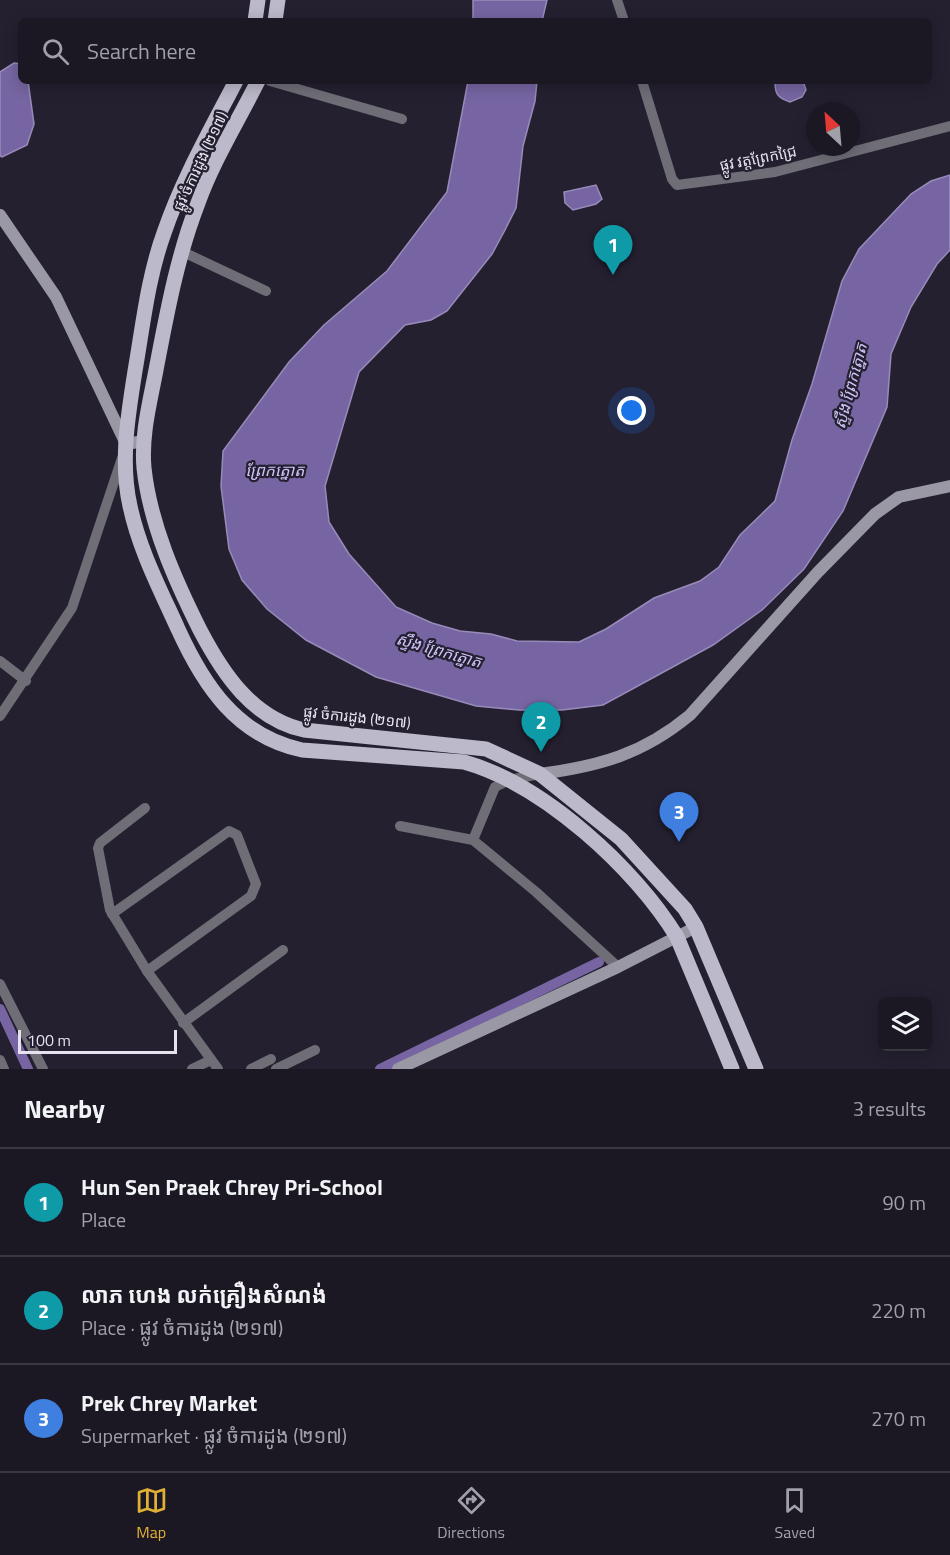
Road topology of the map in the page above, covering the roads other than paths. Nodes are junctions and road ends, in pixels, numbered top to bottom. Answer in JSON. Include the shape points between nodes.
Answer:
{"nodes":[{"id":1,"x":258,"y":0,"type":"edge"},
{"id":2,"x":278,"y":0,"type":"edge"},
{"id":3,"x":617,"y":0,"type":"edge"},
{"id":4,"x":255,"y":18,"type":"edge"},
{"id":5,"x":275,"y":18,"type":"edge"},
{"id":6,"x":623,"y":18,"type":"edge"},
{"id":7,"x":234,"y":84,"type":"edge"},
{"id":8,"x":257,"y":84,"type":"edge"},
{"id":9,"x":280,"y":84,"type":"edge"},
{"id":10,"x":643,"y":84,"type":"edge"},
{"id":11,"x":402,"y":119,"type":"dead end"},
{"id":12,"x":950,"y":126,"type":"edge"},
{"id":13,"x":0,"y":215,"type":"edge"},
{"id":14,"x":181,"y":251,"type":"junction"},
{"id":15,"x":266,"y":291,"type":"dead end"},
{"id":16,"x":144,"y":441,"type":"junction"},
{"id":17,"x":126,"y":444,"type":"junction"},
{"id":18,"x":950,"y":486,"type":"edge"},
{"id":19,"x":187,"y":604,"type":"junction"},
{"id":20,"x":170,"y":611,"type":"junction"},
{"id":21,"x":0,"y":661,"type":"edge"},
{"id":22,"x":26,"y":681,"type":"junction"},
{"id":23,"x":0,"y":716,"type":"edge"},
{"id":24,"x":540,"y":774,"type":"junction"},
{"id":25,"x":509,"y":780,"type":"junction"},
{"id":26,"x":145,"y":808,"type":"dead end"},
{"id":27,"x":400,"y":826,"type":"dead end"},
{"id":28,"x":473,"y":840,"type":"junction"},
{"id":29,"x":112,"y":914,"type":"junction"},
{"id":30,"x":696,"y":927,"type":"junction"},
{"id":31,"x":676,"y":938,"type":"junction"},
{"id":32,"x":283,"y":950,"type":"dead end"},
{"id":33,"x":618,"y":967,"type":"junction"},
{"id":34,"x":147,"y":971,"type":"junction"},
{"id":35,"x":0,"y":984,"type":"edge"},
{"id":36,"x":183,"y":1023,"type":"junction"},
{"id":37,"x":315,"y":1050,"type":"dead end"},
{"id":38,"x":0,"y":1060,"type":"edge"},
{"id":39,"x":214,"y":1064,"type":"edge"},
{"id":40,"x":273,"y":1064,"type":"edge"},
{"id":41,"x":4,"y":1069,"type":"edge"},
{"id":42,"x":44,"y":1069,"type":"edge"},
{"id":43,"x":192,"y":1069,"type":"edge"},
{"id":44,"x":251,"y":1069,"type":"edge"},
{"id":45,"x":398,"y":1069,"type":"edge"},
{"id":46,"x":732,"y":1069,"type":"edge"},
{"id":47,"x":756,"y":1069,"type":"edge"}],
"edges":[{"from":1,"to":4,"type":"main road"},
{"from":2,"to":5,"type":"main road"},
{"from":3,"to":6,"type":"street"},
{"from":7,"to":17,"type":"main road","name":"ផ្លូវ ចំការដូង (២១៧)","via":[[180,191],[164,233],[152,274]]},
{"from":8,"to":14,"type":"main road","name":"ផ្លូវ ចំការដូង (២១៧)","via":[[199,200]]},
{"from":9,"to":11,"type":"street"},
{"from":10,"to":12,"type":"street","name":"ផ្លូវ វត្តព្រែកជ្រៃ","via":[[677,185],[775,172]]},
{"from":13,"to":17,"type":"street","via":[[57,297]]},
{"from":14,"to":15,"type":"street"},
{"from":14,"to":16,"type":"main road","name":"ផ្លូវ ចំការដូង (២១៧)"},
{"from":16,"to":17,"type":"street"},
{"from":16,"to":19,"type":"main road","name":"ផ្លូវ ចំការដូង (២១៧)","via":[[144,468],[160,537]]},
{"from":17,"to":20,"type":"main road","name":"ផ្លូវ ចំការដូង (២១៧)","via":[[129,504],[140,543]]},
{"from":17,"to":22,"type":"street","via":[[72,608]]},
{"from":18,"to":24,"type":"street","via":[[899,497],[875,514],[670,732],[640,750],[614,759]]},
{"from":19,"to":20,"type":"main road"},
{"from":19,"to":24,"type":"main road","name":"ផ្លូវ ចំការដូង (២១៧)","via":[[222,668],[267,717],[285,726],[486,748]]},
{"from":20,"to":25,"type":"main road","name":"ផ្លូវ ចំការដូង (២១៧)","via":[[203,678],[229,710],[256,734],[302,750],[464,762]]},
{"from":21,"to":22,"type":"street"},
{"from":22,"to":23,"type":"street"},
{"from":24,"to":25,"type":"street"},
{"from":24,"to":30,"type":"main road","name":"ផ្លូវ ចំការដូង (២១៧)","via":[[628,846],[685,909]]},
{"from":25,"to":28,"type":"street","via":[[495,787]]},
{"from":25,"to":31,"type":"main road","name":"ផ្លូវ ចំការដូង (២១៧)","via":[[558,812],[605,852],[666,920]]},
{"from":26,"to":29,"type":"street","via":[[103,839],[98,849]]},
{"from":27,"to":28,"type":"street"},
{"from":28,"to":33,"type":"street"},
{"from":29,"to":34,"type":"street"},
{"from":29,"to":34,"type":"street","via":[[229,831],[237,835],[255,890]]},
{"from":30,"to":31,"type":"street"},
{"from":30,"to":47,"type":"main road","name":"ផ្លូវ ចំការដូង (២១៧)"},
{"from":31,"to":33,"type":"street"},
{"from":31,"to":46,"type":"main road","name":"ផ្លូវ ចំការដូង (២១៧)"},
{"from":32,"to":36,"type":"street"},
{"from":33,"to":45,"type":"street"},
{"from":34,"to":36,"type":"street"},
{"from":35,"to":42,"type":"street"},
{"from":36,"to":39,"type":"street"},
{"from":37,"to":40,"type":"street"},
{"from":38,"to":41,"type":"street"},
{"from":39,"to":43,"type":"street"},
{"from":40,"to":44,"type":"street"}]}
